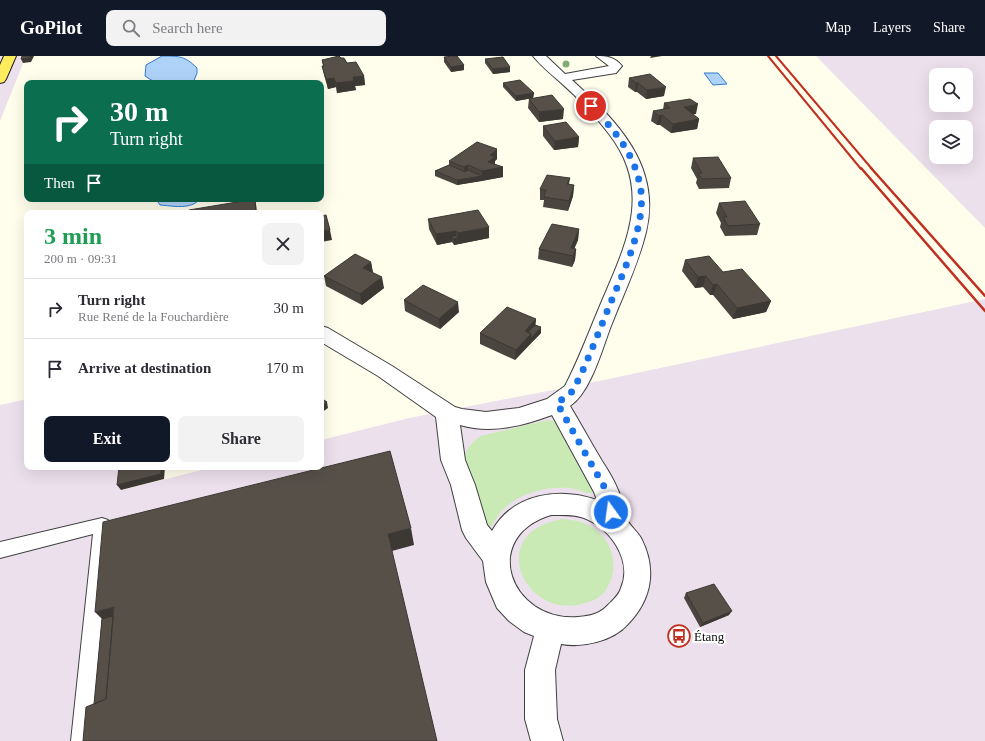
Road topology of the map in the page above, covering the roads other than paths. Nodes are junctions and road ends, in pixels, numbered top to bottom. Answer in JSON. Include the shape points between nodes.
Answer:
{"nodes":[{"id":1,"x":10,"y":56,"type":"edge"},
{"id":2,"x":541,"y":56,"type":"edge"},
{"id":3,"x":602,"y":56,"type":"edge"},
{"id":4,"x":562,"y":78,"type":"junction"},
{"id":5,"x":0,"y":79,"type":"edge"},
{"id":6,"x":324,"y":335,"type":"edge"},
{"id":7,"x":557,"y":403,"type":"junction"},
{"id":8,"x":447,"y":413,"type":"junction"},
{"id":9,"x":612,"y":522,"type":"junction"},
{"id":10,"x":0,"y":550,"type":"edge"},
{"id":11,"x":496,"y":557,"type":"junction"},
{"id":12,"x":550,"y":629,"type":"junction"},
{"id":13,"x":81,"y":741,"type":"edge"},
{"id":14,"x":547,"y":741,"type":"edge"}],
"edges":[{"from":1,"to":5,"type":"main road"},
{"from":2,"to":4,"type":"street"},
{"from":3,"to":4,"type":"street","via":[[616,66],[612,70]]},
{"from":4,"to":7,"type":"street","via":[[605,120],[625,147],[637,171],[642,205],[626,268],[580,377],[571,393]]},
{"from":6,"to":8,"type":"street","via":[[385,370]]},
{"from":7,"to":8,"type":"street","via":[[538,411],[486,421],[464,419]]},
{"from":7,"to":9,"type":"street","via":[[606,490]]},
{"from":8,"to":11,"type":"street","via":[[453,460],[475,530]]},
{"from":9,"to":11,"type":"street","via":[[594,510],[572,504],[551,504],[531,510],[514,521],[502,538]]},
{"from":9,"to":12,"type":"street","via":[[627,537],[636,557],[638,578],[632,598],[618,616],[598,628],[574,633]]},
{"from":10,"to":13,"type":"lane","via":[[102,525]]},
{"from":11,"to":12,"type":"street","via":[[498,579],[508,601],[526,618]]},
{"from":12,"to":14,"type":"street","via":[[540,670],[541,719]]}]}
